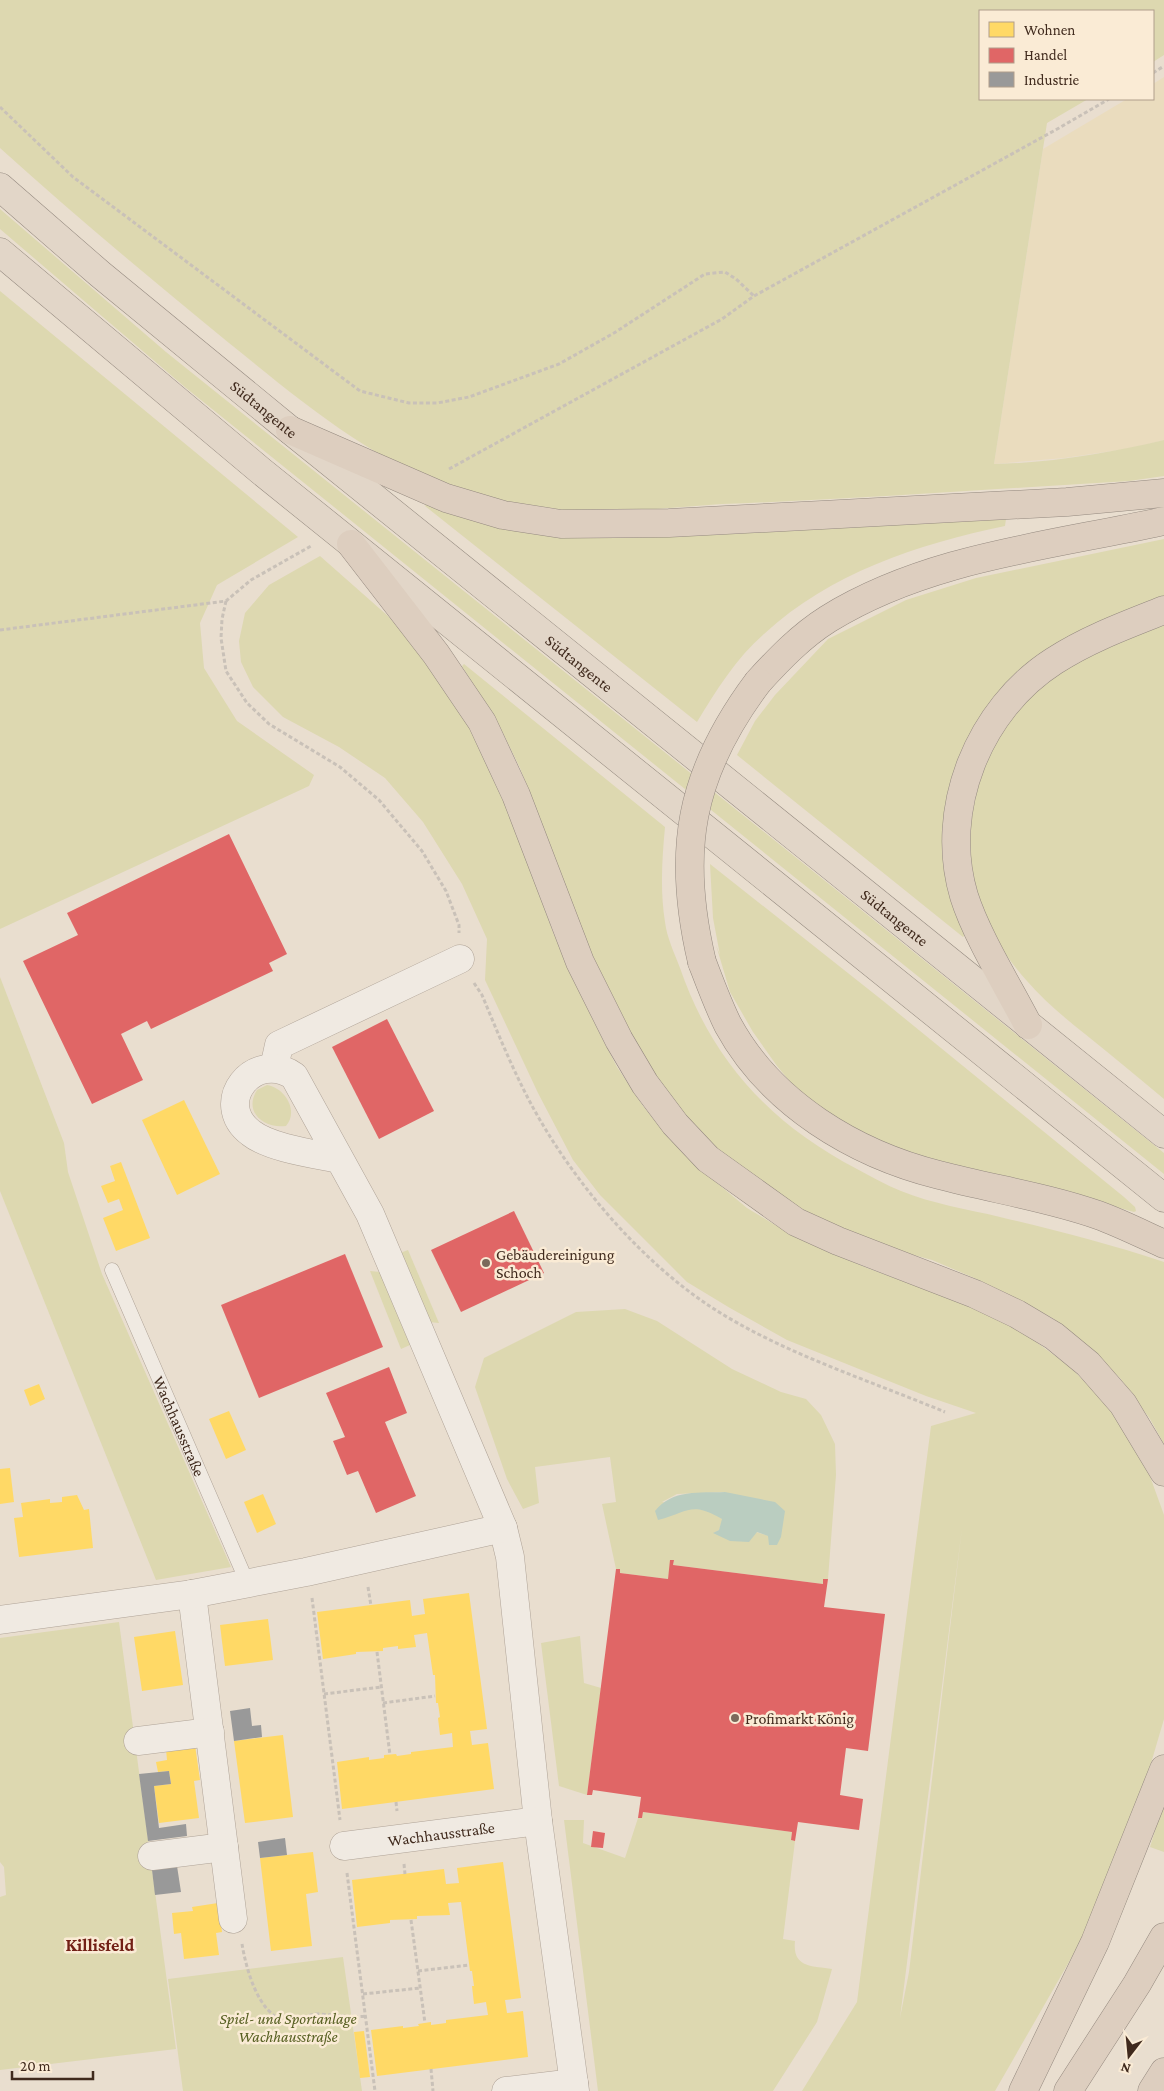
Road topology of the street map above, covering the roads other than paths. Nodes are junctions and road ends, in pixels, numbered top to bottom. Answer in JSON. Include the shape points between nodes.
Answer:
{"nodes":[{"id":1,"x":0,"y":187,"type":"edge"},
{"id":2,"x":0,"y":252,"type":"edge"},
{"id":3,"x":290,"y":430,"type":"junction"},
{"id":4,"x":1164,"y":493,"type":"edge"},
{"id":5,"x":1164,"y":521,"type":"edge"},
{"id":6,"x":351,"y":544,"type":"junction"},
{"id":7,"x":1164,"y":610,"type":"edge"},
{"id":8,"x":466,"y":970,"type":"road end"},
{"id":9,"x":1028,"y":1025,"type":"junction"},
{"id":10,"x":274,"y":1068,"type":"junction"},
{"id":11,"x":1164,"y":1134,"type":"edge"},
{"id":12,"x":339,"y":1159,"type":"junction"},
{"id":13,"x":1164,"y":1198,"type":"edge"},
{"id":14,"x":1164,"y":1244,"type":"edge"},
{"id":15,"x":112,"y":1270,"type":"dead end"},
{"id":16,"x":1164,"y":1472,"type":"edge"},
{"id":17,"x":503,"y":1528,"type":"junction"},
{"id":18,"x":247,"y":1582,"type":"junction"},
{"id":19,"x":192,"y":1594,"type":"junction"},
{"id":20,"x":0,"y":1620,"type":"edge"},
{"id":21,"x":210,"y":1732,"type":"junction"},
{"id":22,"x":138,"y":1741,"type":"dead end"},
{"id":23,"x":1164,"y":1769,"type":"edge"},
{"id":24,"x":538,"y":1821,"type":"junction"},
{"id":25,"x":344,"y":1846,"type":"dead end"},
{"id":26,"x":224,"y":1847,"type":"junction"},
{"id":27,"x":152,"y":1856,"type":"dead end"},
{"id":28,"x":233,"y":1919,"type":"road end"},
{"id":29,"x":1164,"y":1937,"type":"edge"},
{"id":30,"x":1164,"y":2072,"type":"edge"},
{"id":31,"x":574,"y":2087,"type":"edge"},
{"id":32,"x":506,"y":2091,"type":"edge"},
{"id":33,"x":1023,"y":2091,"type":"edge"},
{"id":34,"x":1068,"y":2091,"type":"edge"},
{"id":35,"x":1152,"y":2091,"type":"edge"}],
"edges":[{"from":1,"to":3,"type":"highway","name":"Südtangente"},
{"from":2,"to":6,"type":"highway"},
{"from":3,"to":4,"type":"highway","via":[[446,498],[503,516],[560,524],[822,516]]},
{"from":3,"to":9,"type":"highway","name":"Südtangente"},
{"from":5,"to":14,"type":"highway","bridge":true,"via":[[1007,553],[938,571],[874,595],[827,620],[798,641],[758,682],[737,710],[713,754],[692,824],[689,872],[691,910],[702,962],[729,1026],[749,1056],[790,1100],[834,1132],[872,1152],[909,1166],[1097,1215]]},
{"from":6,"to":13,"type":"highway"},
{"from":6,"to":16,"type":"highway","via":[[436,654],[482,722],[516,795],[580,962],[619,1040],[645,1084],[675,1124],[708,1159],[796,1222],[838,1242],[975,1294],[1054,1336],[1088,1364],[1123,1404]]},
{"from":7,"to":9,"type":"highway","via":[[1086,642],[1052,662],[998,712],[967,775],[958,815],[956,849],[964,896],[982,938]]},
{"from":8,"to":10,"type":"street","via":[[279,1045]]},
{"from":9,"to":11,"type":"highway","name":"Südtangente"},
{"from":10,"to":12,"type":"street","via":[[294,1076]]},
{"from":10,"to":12,"type":"street","via":[[251,1074],[240,1085],[234,1106],[237,1118],[251,1133],[273,1142],[294,1150]]},
{"from":12,"to":17,"type":"street","via":[[370,1214]]},
{"from":15,"to":18,"type":"lane","name":"Wachhausstraße"},
{"from":17,"to":18,"type":"street"},
{"from":17,"to":24,"type":"street","via":[[510,1557]]},
{"from":18,"to":19,"type":"street"},
{"from":19,"to":20,"type":"street"},
{"from":19,"to":21,"type":"street"},
{"from":21,"to":22,"type":"street"},
{"from":21,"to":26,"type":"street"},
{"from":23,"to":33,"type":"highway","via":[[1095,1942]]},
{"from":24,"to":25,"type":"street","name":"Wachhausstraße"},
{"from":24,"to":31,"type":"street"},
{"from":26,"to":27,"type":"street"},
{"from":26,"to":28,"type":"street"},
{"from":29,"to":34,"type":"highway"},
{"from":30,"to":35,"type":"highway"},
{"from":31,"to":32,"type":"street"}]}
